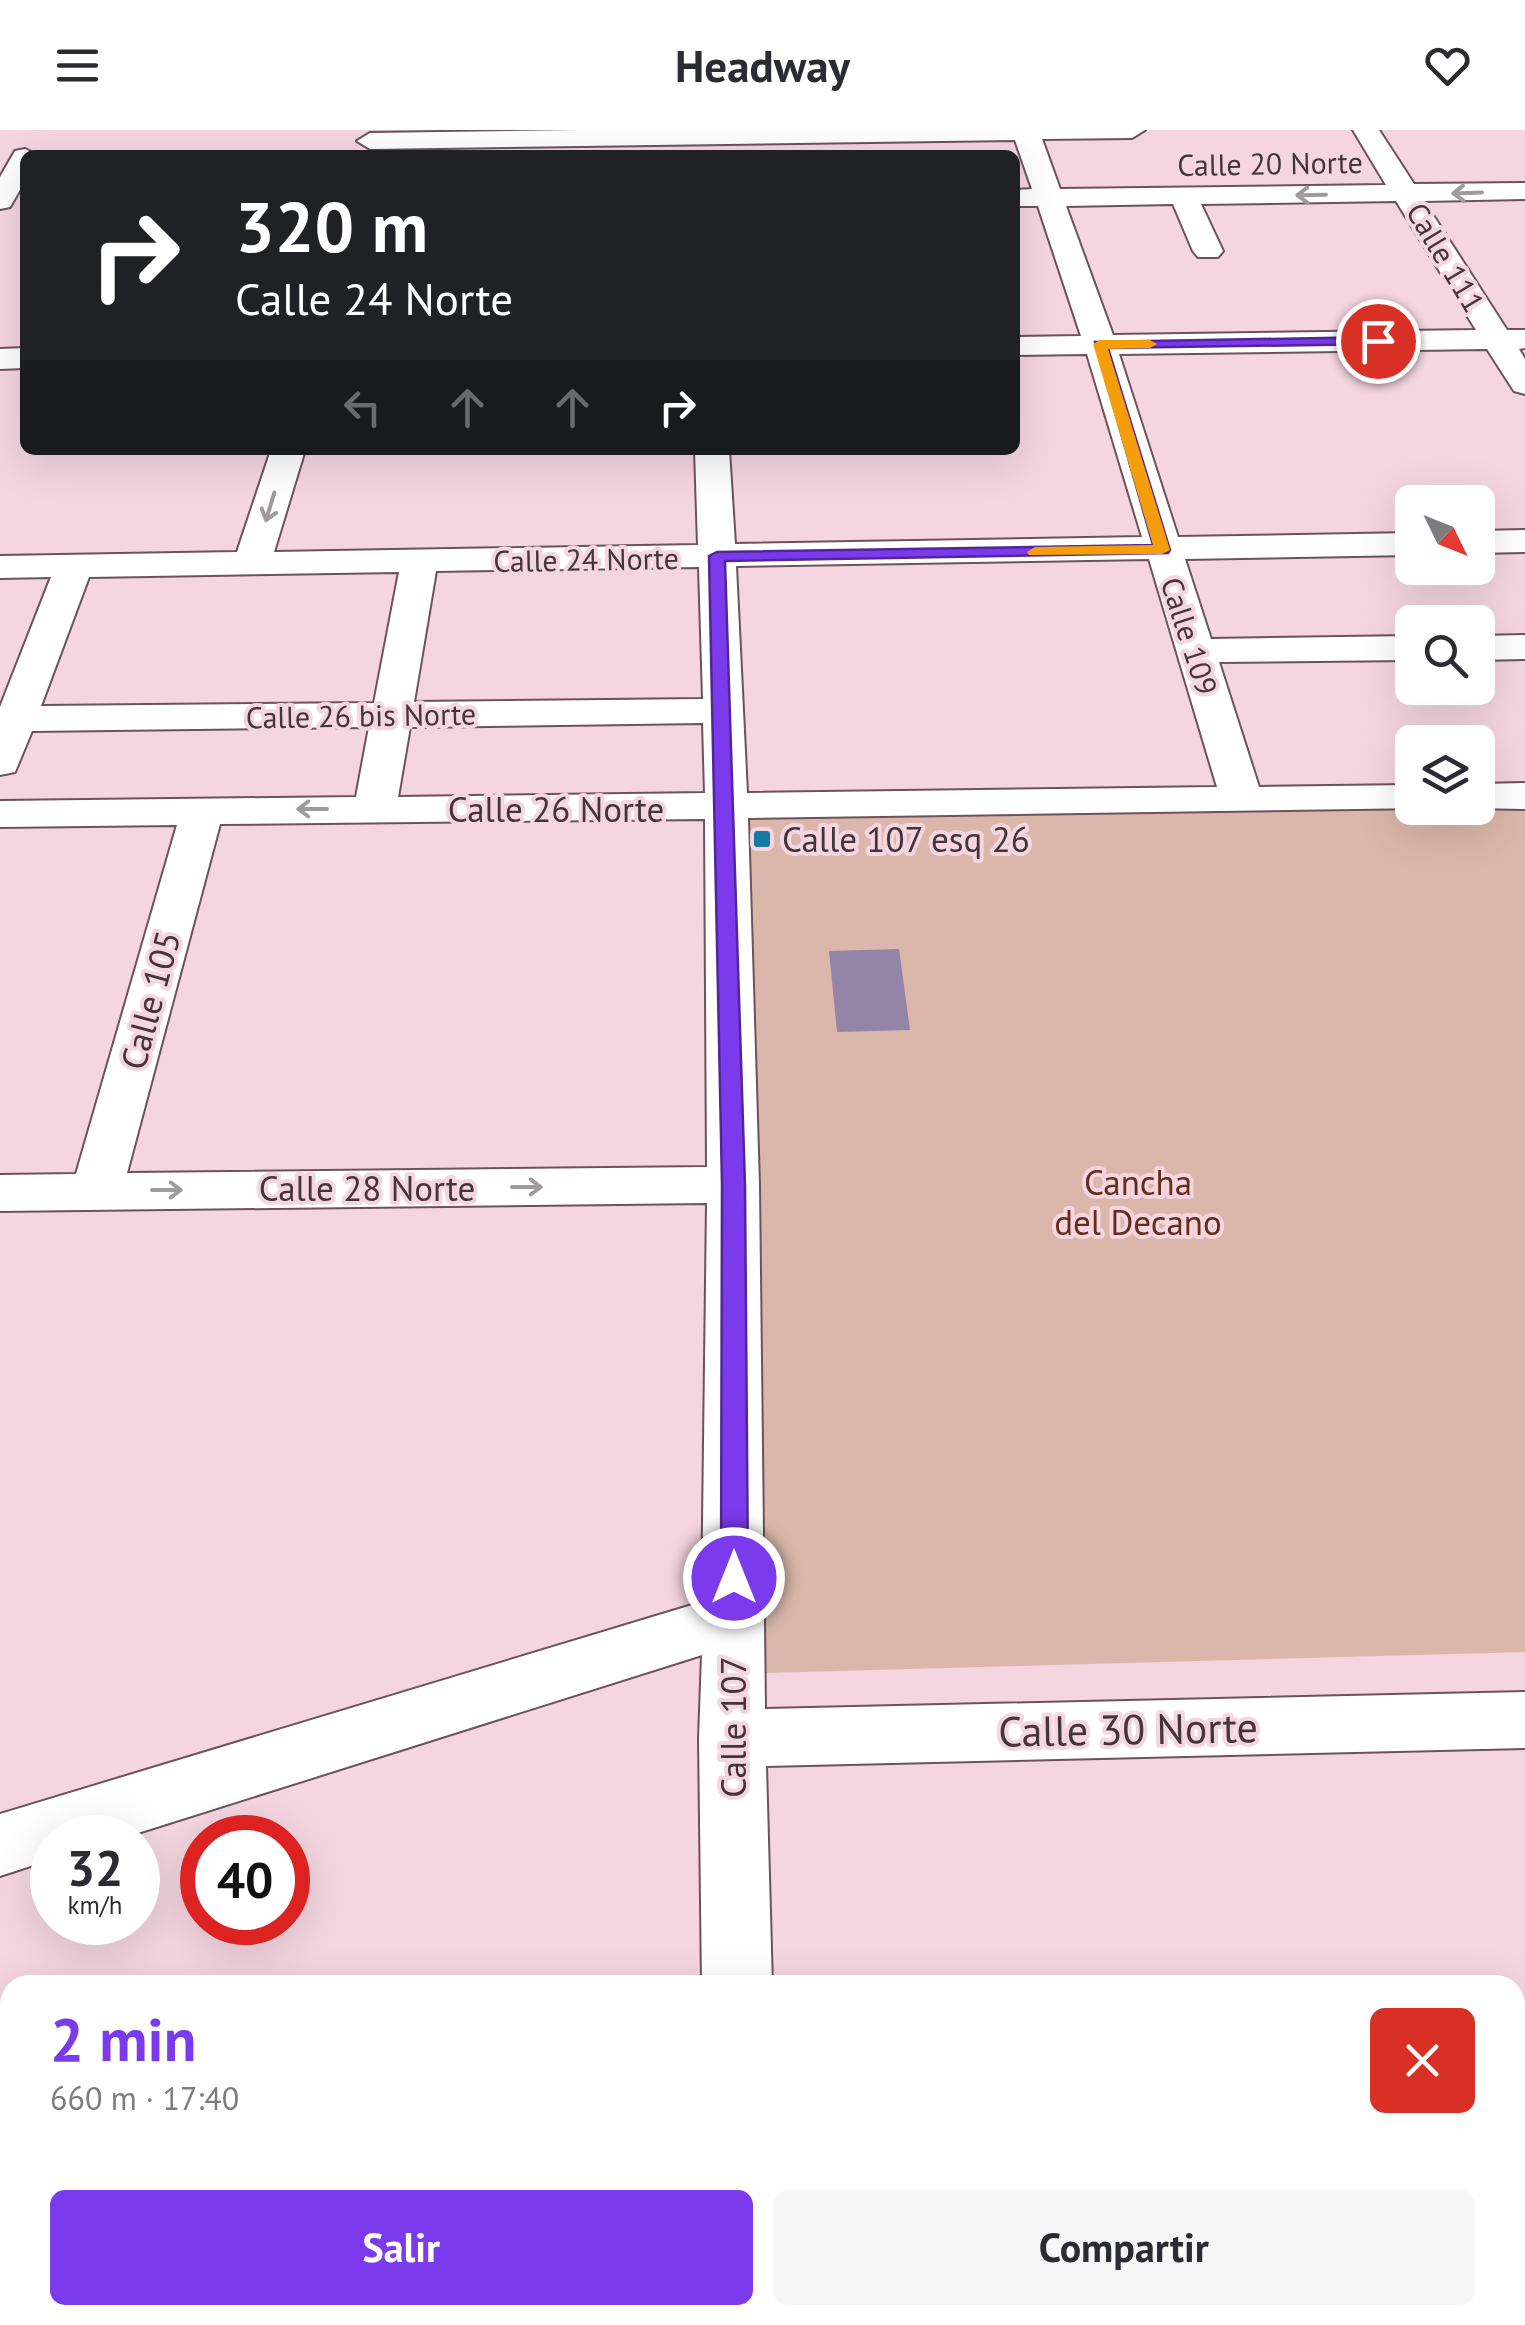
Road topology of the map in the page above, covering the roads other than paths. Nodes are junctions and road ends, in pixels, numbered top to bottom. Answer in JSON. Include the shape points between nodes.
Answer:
{"nodes":[{"id":1,"x":1132,"y":130,"type":"edge"},
{"id":2,"x":1366,"y":130,"type":"edge"},
{"id":3,"x":1026,"y":131,"type":"edge"},
{"id":4,"x":702,"y":140,"type":"edge"},
{"id":5,"x":370,"y":142,"type":"edge"},
{"id":6,"x":20,"y":167,"type":"edge"},
{"id":7,"x":1525,"y":191,"type":"edge"},
{"id":8,"x":1408,"y":194,"type":"junction"},
{"id":9,"x":1184,"y":196,"type":"junction"},
{"id":10,"x":1020,"y":198,"type":"edge"},
{"id":11,"x":1050,"y":198,"type":"junction"},
{"id":12,"x":0,"y":204,"type":"edge"},
{"id":13,"x":1208,"y":250,"type":"dead end"},
{"id":14,"x":1511,"y":339,"type":"edge"},
{"id":15,"x":1100,"y":344,"type":"junction"},
{"id":16,"x":1020,"y":346,"type":"edge"},
{"id":17,"x":1525,"y":384,"type":"edge"},
{"id":18,"x":286,"y":455,"type":"edge"},
{"id":19,"x":712,"y":455,"type":"edge"},
{"id":20,"x":1525,"y":541,"type":"edge"},
{"id":21,"x":1495,"y":542,"type":"edge"},
{"id":22,"x":1395,"y":544,"type":"edge"},
{"id":23,"x":1162,"y":550,"type":"junction"},
{"id":24,"x":717,"y":556,"type":"junction"},
{"id":25,"x":418,"y":561,"type":"junction"},
{"id":26,"x":252,"y":563,"type":"junction"},
{"id":27,"x":74,"y":566,"type":"junction"},
{"id":28,"x":0,"y":567,"type":"edge"},
{"id":29,"x":1525,"y":647,"type":"edge"},
{"id":30,"x":1395,"y":648,"type":"edge"},
{"id":31,"x":1495,"y":648,"type":"edge"},
{"id":32,"x":1194,"y":651,"type":"junction"},
{"id":33,"x":722,"y":711,"type":"junction"},
{"id":34,"x":390,"y":715,"type":"junction"},
{"id":35,"x":8,"y":718,"type":"edge"},
{"id":36,"x":0,"y":764,"type":"edge"},
{"id":37,"x":1525,"y":796,"type":"edge"},
{"id":38,"x":1495,"y":797,"type":"edge"},
{"id":39,"x":1395,"y":798,"type":"edge"},
{"id":40,"x":1242,"y":800,"type":"junction"},
{"id":41,"x":724,"y":808,"type":"junction"},
{"id":42,"x":375,"y":809,"type":"junction"},
{"id":43,"x":202,"y":810,"type":"junction"},
{"id":44,"x":0,"y":814,"type":"edge"},
{"id":45,"x":734,"y":1185,"type":"junction"},
{"id":46,"x":98,"y":1190,"type":"junction"},
{"id":47,"x":0,"y":1192,"type":"edge"},
{"id":48,"x":734,"y":1618,"type":"junction"},
{"id":49,"x":1525,"y":1720,"type":"edge"},
{"id":50,"x":731,"y":1738,"type":"junction"},
{"id":51,"x":0,"y":1844,"type":"edge"},
{"id":52,"x":738,"y":1975,"type":"edge"}],
"edges":[{"from":1,"to":3,"type":"street"},
{"from":2,"to":8,"type":"street","name":"Calle 111"},
{"from":3,"to":4,"type":"street"},
{"from":3,"to":11,"type":"street","name":"Calle 109"},
{"from":4,"to":5,"type":"street"},
{"from":6,"to":12,"type":"street"},
{"from":7,"to":8,"type":"street","name":"Calle 20 Norte","one_way":true},
{"from":8,"to":9,"type":"street","name":"Calle 20 Norte","one_way":true},
{"from":8,"to":14,"type":"street","name":"Calle 111"},
{"from":9,"to":11,"type":"street","name":"Calle 20 Norte"},
{"from":9,"to":13,"type":"street"},
{"from":10,"to":11,"type":"street","name":"Calle 20 Norte"},
{"from":11,"to":15,"type":"street","name":"Calle 109"},
{"from":14,"to":15,"type":"street"},
{"from":14,"to":17,"type":"street","name":"Calle 111"},
{"from":15,"to":16,"type":"street"},
{"from":15,"to":23,"type":"street","name":"Calle 109"},
{"from":18,"to":26,"type":"street","one_way":true},
{"from":19,"to":24,"type":"street","name":"Calle 107"},
{"from":20,"to":21,"type":"street"},
{"from":22,"to":23,"type":"street","name":"Calle 24 Norte"},
{"from":23,"to":24,"type":"street","name":"Calle 24 Norte"},
{"from":23,"to":32,"type":"street","name":"Calle 109"},
{"from":24,"to":25,"type":"street","name":"Calle 24 Norte"},
{"from":24,"to":33,"type":"street","name":"Calle 107"},
{"from":25,"to":26,"type":"street","name":"Calle 24 Norte"},
{"from":25,"to":34,"type":"street"},
{"from":26,"to":27,"type":"street","name":"Calle 24 Norte"},
{"from":27,"to":28,"type":"street","name":"Calle 24 Norte"},
{"from":27,"to":35,"type":"street"},
{"from":29,"to":31,"type":"street"},
{"from":30,"to":32,"type":"street"},
{"from":32,"to":40,"type":"street","name":"Calle 109"},
{"from":33,"to":34,"type":"street","name":"Calle 26 bis Norte"},
{"from":33,"to":41,"type":"street","name":"Calle 107"},
{"from":34,"to":35,"type":"street","name":"Calle 26 bis Norte"},
{"from":34,"to":42,"type":"street"},
{"from":35,"to":36,"type":"street"},
{"from":37,"to":38,"type":"street"},
{"from":39,"to":40,"type":"street","name":"Calle 26 Norte"},
{"from":40,"to":41,"type":"street","name":"Calle 26 Norte"},
{"from":41,"to":42,"type":"street","name":"Calle 26 Norte"},
{"from":41,"to":45,"type":"street","name":"Calle 107"},
{"from":42,"to":43,"type":"street","name":"Calle 26 Norte","one_way":true},
{"from":43,"to":44,"type":"street","name":"Calle 26 Norte"},
{"from":43,"to":46,"type":"street","name":"Calle 105"},
{"from":46,"to":45,"type":"street","name":"Calle 28 Norte","one_way":true},
{"from":45,"to":48,"type":"street","name":"Calle 107"},
{"from":46,"to":47,"type":"street","name":"Calle 28 Norte"},
{"from":48,"to":50,"type":"street","name":"Calle 107"},
{"from":48,"to":51,"type":"street"},
{"from":49,"to":50,"type":"street","name":"Calle 30 Norte"},
{"from":50,"to":52,"type":"street","name":"Calle 107"}]}
